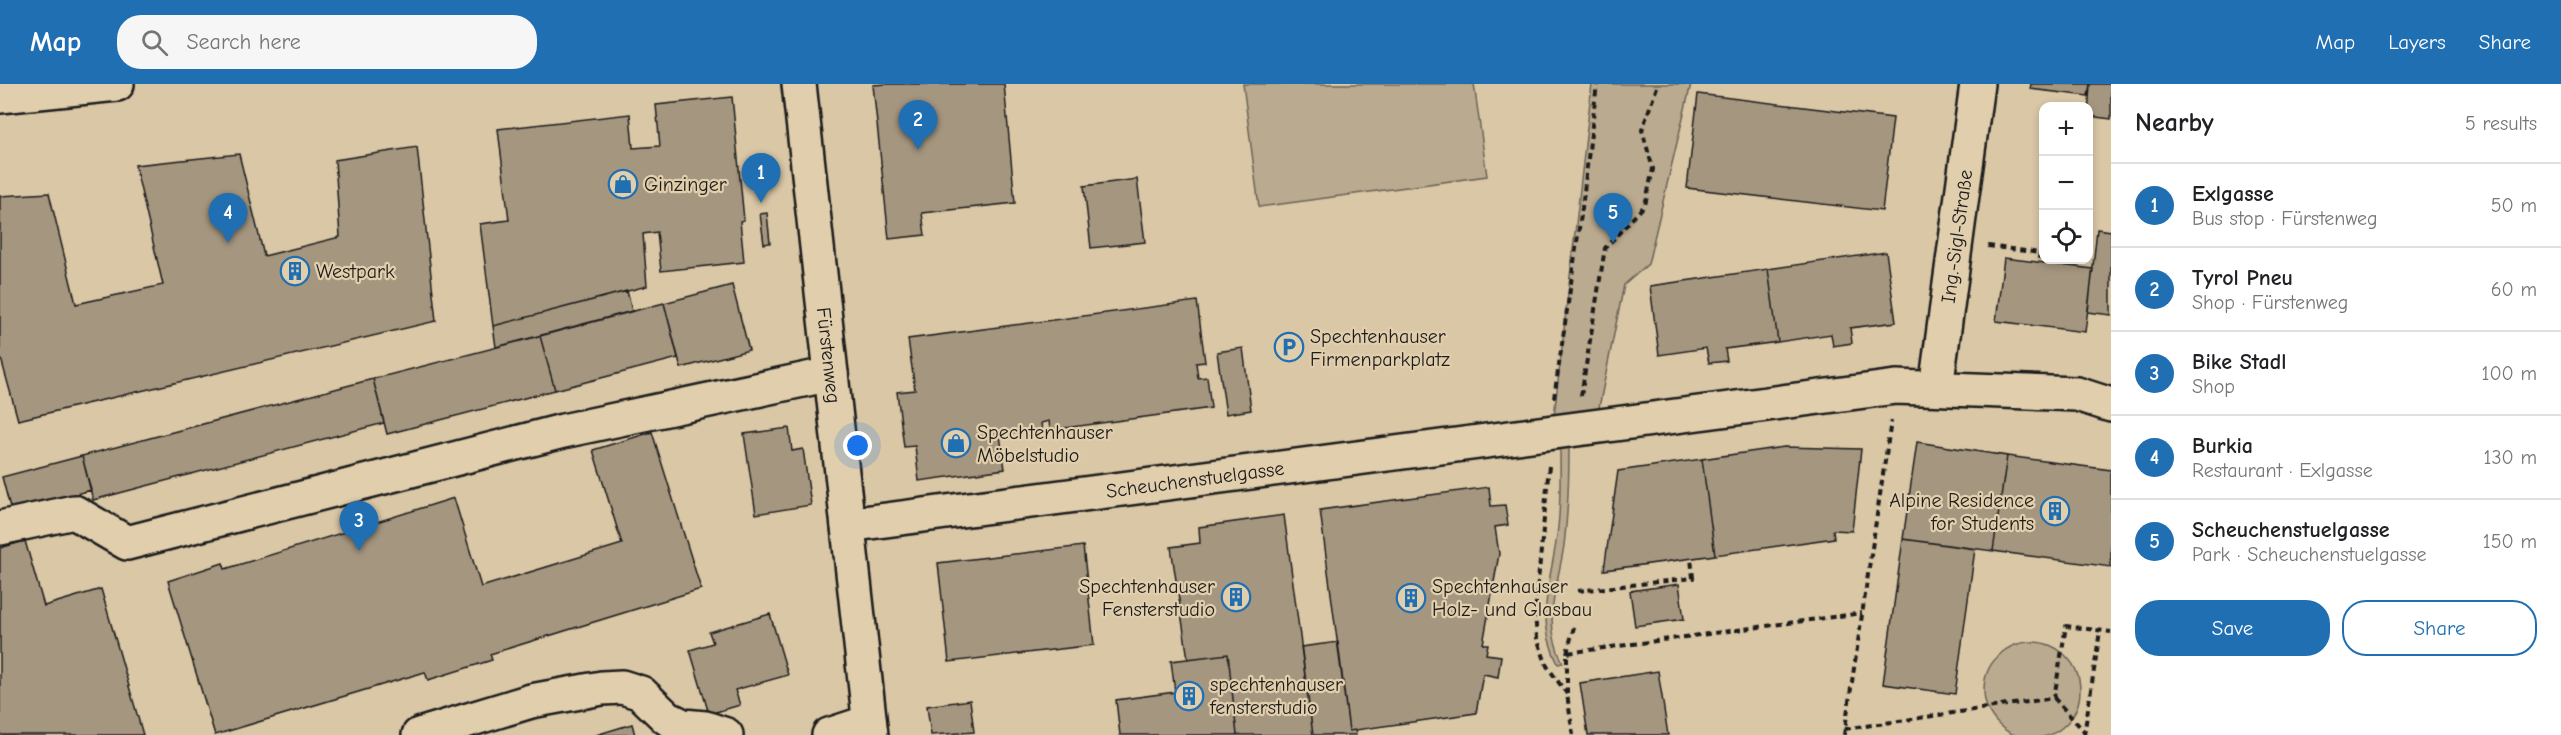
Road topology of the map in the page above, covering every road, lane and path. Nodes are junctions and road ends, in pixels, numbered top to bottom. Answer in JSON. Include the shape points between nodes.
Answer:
{"nodes":[{"id":1,"x":117,"y":84,"type":"edge"},
{"id":2,"x":799,"y":84,"type":"edge"},
{"id":3,"x":1597,"y":84,"type":"edge"},
{"id":4,"x":1658,"y":84,"type":"edge"},
{"id":5,"x":1977,"y":84,"type":"edge"},
{"id":6,"x":0,"y":96,"type":"edge"},
{"id":7,"x":1956,"y":242,"type":"junction"},
{"id":8,"x":2038,"y":262,"type":"dead end"},
{"id":9,"x":831,"y":374,"type":"junction"},
{"id":10,"x":1556,"y":382,"type":"dead end"},
{"id":11,"x":1896,"y":387,"type":"junction"},
{"id":12,"x":1936,"y":388,"type":"junction"},
{"id":13,"x":2111,"y":405,"type":"edge"},
{"id":14,"x":1552,"y":434,"type":"junction"},
{"id":15,"x":848,"y":525,"type":"junction"},
{"id":16,"x":0,"y":528,"type":"edge"},
{"id":17,"x":1691,"y":558,"type":"dead end"},
{"id":18,"x":1578,"y":591,"type":"dead end"},
{"id":19,"x":1862,"y":613,"type":"junction"},
{"id":20,"x":1575,"y":623,"type":"dead end"},
{"id":21,"x":2100,"y":631,"type":"junction"},
{"id":22,"x":2111,"y":632,"type":"edge"},
{"id":23,"x":1567,"y":653,"type":"junction"},
{"id":24,"x":1568,"y":694,"type":"junction"},
{"id":25,"x":2054,"y":698,"type":"junction"},
{"id":26,"x":870,"y":729,"type":"edge"},
{"id":27,"x":1845,"y":729,"type":"junction"},
{"id":28,"x":2085,"y":733,"type":"edge"},
{"id":29,"x":419,"y":735,"type":"edge"},
{"id":30,"x":726,"y":735,"type":"edge"},
{"id":31,"x":829,"y":735,"type":"edge"},
{"id":32,"x":1573,"y":735,"type":"edge"},
{"id":33,"x":1844,"y":735,"type":"edge"}],
"edges":[{"from":1,"to":6,"type":"street"},
{"from":2,"to":9,"type":"street","name":"Fürstenweg"},
{"from":3,"to":10,"type":"path"},
{"from":4,"to":14,"type":"path","via":[[1642,130],[1653,169],[1645,205],[1605,248],[1581,399]]},
{"from":5,"to":7,"type":"street","name":"Ing.-Sigl-Straße"},
{"from":7,"to":8,"type":"path","via":[[2040,253]]},
{"from":7,"to":12,"type":"street","name":"Ing.-Sigl-Straße"},
{"from":9,"to":15,"type":"street","name":"Fürstenweg"},
{"from":9,"to":16,"type":"street","via":[[562,431],[127,543],[74,512]]},
{"from":11,"to":12,"type":"street","name":"Scheuchenstuelgasse"},
{"from":11,"to":14,"type":"street","name":"Scheuchenstuelgasse"},
{"from":11,"to":19,"type":"path"},
{"from":12,"to":13,"type":"street","name":"Scheuchenstuelgasse","via":[[2077,394]]},
{"from":14,"to":15,"type":"street","name":"Scheuchenstuelgasse"},
{"from":14,"to":24,"type":"path","via":[[1535,613],[1547,666]]},
{"from":15,"to":26,"type":"street","name":"Fürstenweg"},
{"from":17,"to":18,"type":"path","via":[[1693,578]]},
{"from":19,"to":23,"type":"path"},
{"from":19,"to":27,"type":"path"},
{"from":20,"to":23,"type":"path"},
{"from":21,"to":22,"type":"path"},
{"from":21,"to":25,"type":"path","via":[[2067,626]]},
{"from":21,"to":28,"type":"path"},
{"from":23,"to":24,"type":"path"},
{"from":24,"to":32,"type":"path"},
{"from":25,"to":27,"type":"path"},
{"from":25,"to":28,"type":"path"},
{"from":26,"to":31,"type":"street"},
{"from":27,"to":33,"type":"path"},
{"from":29,"to":30,"type":"street","via":[[531,701],[622,687],[641,693],[675,722]]}]}
